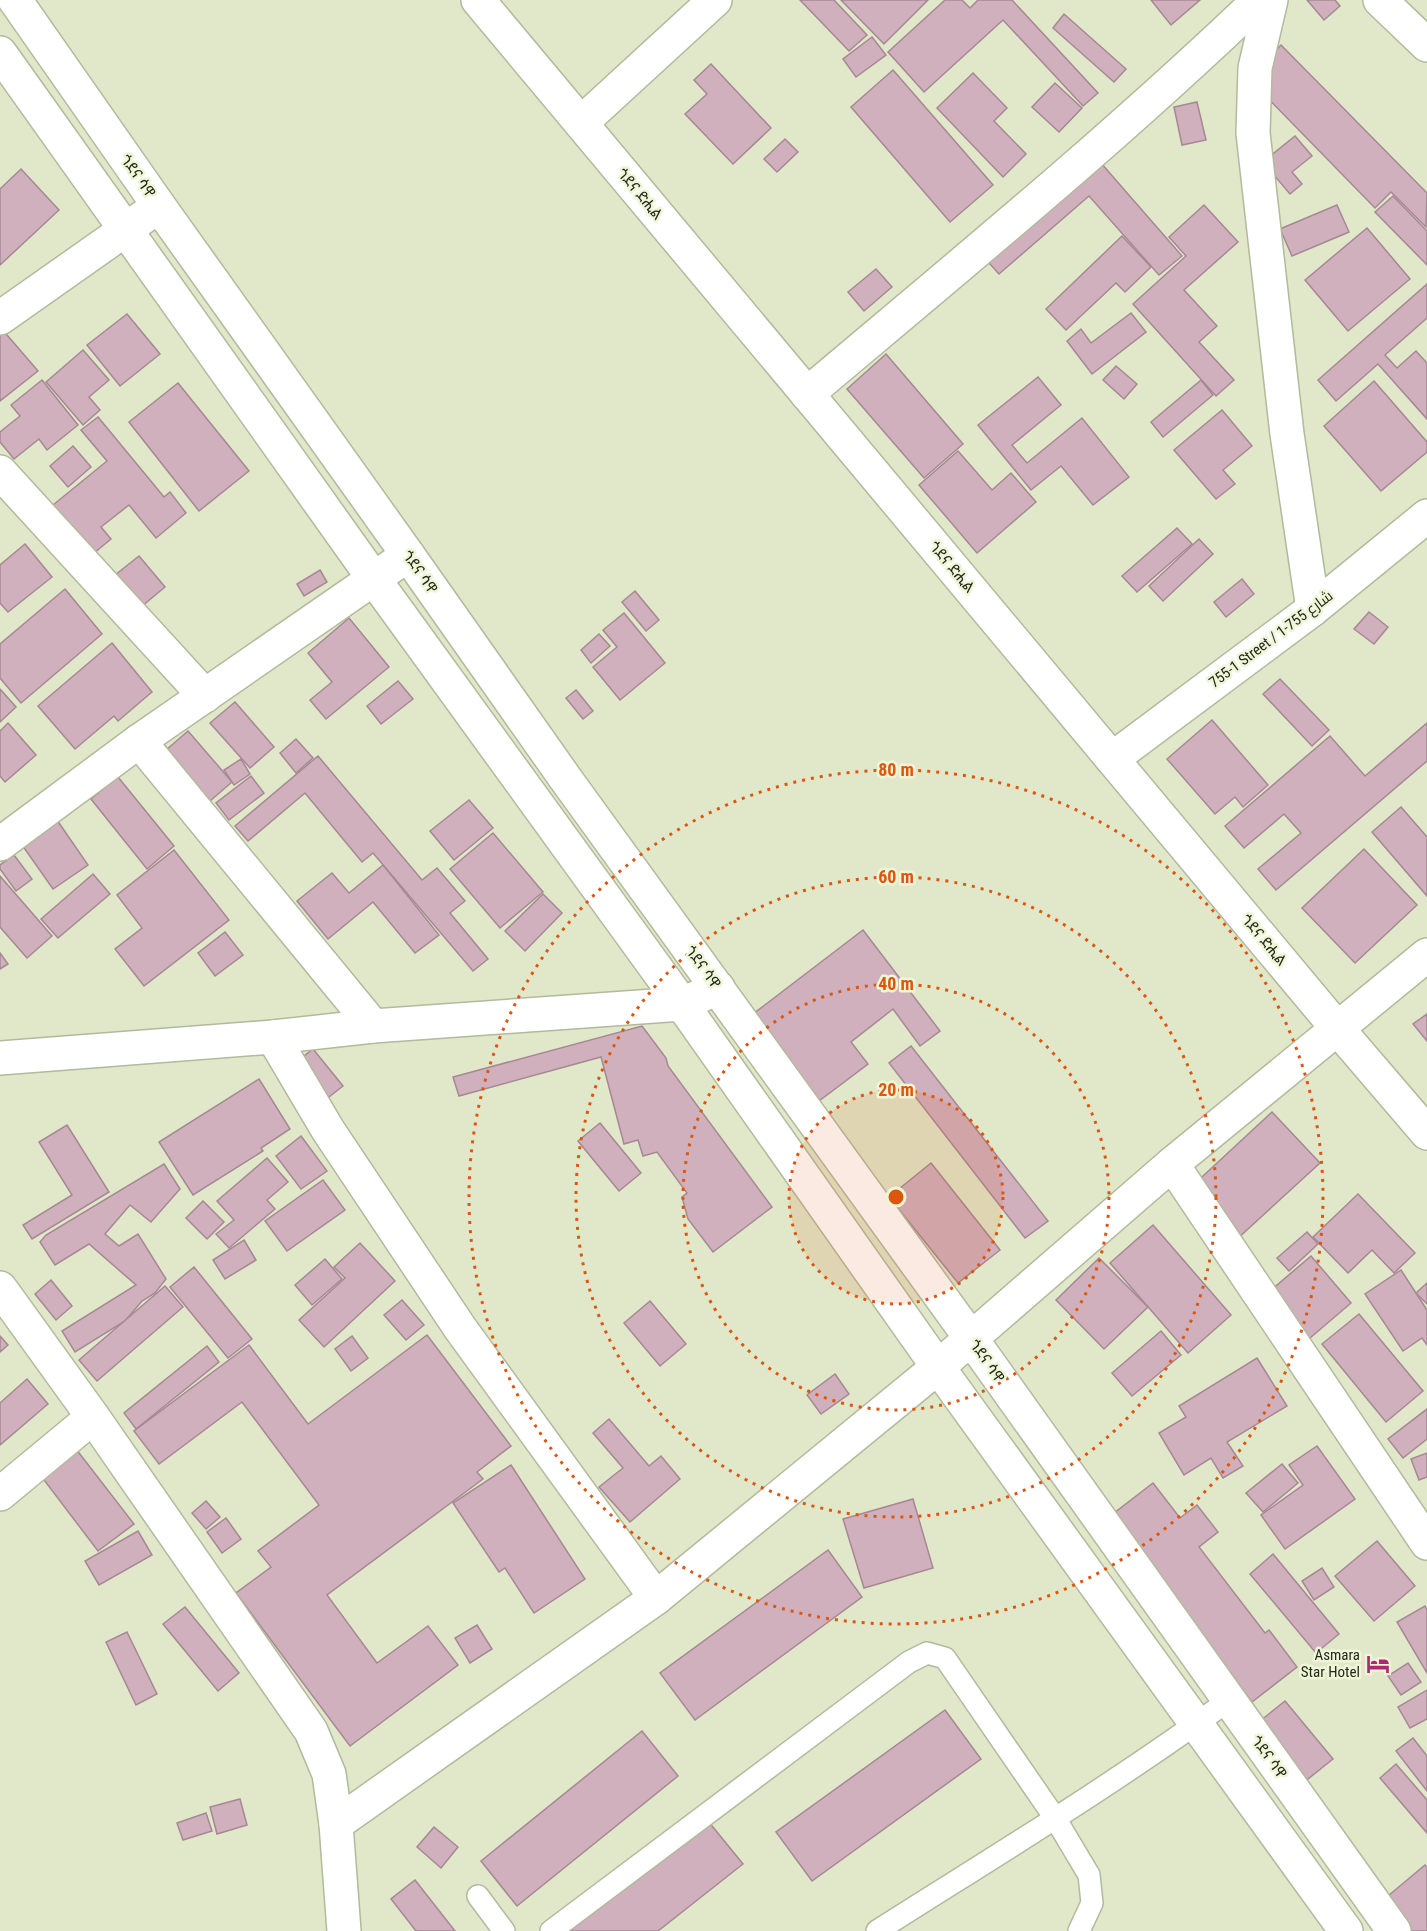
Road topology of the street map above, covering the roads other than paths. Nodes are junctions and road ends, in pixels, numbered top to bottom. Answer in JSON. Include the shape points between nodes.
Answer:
{"nodes":[{"id":1,"x":15,"y":0,"type":"edge"},
{"id":2,"x":478,"y":0,"type":"edge"},
{"id":3,"x":715,"y":0,"type":"edge"},
{"id":4,"x":1259,"y":0,"type":"edge"},
{"id":5,"x":1271,"y":0,"type":"edge"},
{"id":6,"x":1386,"y":2,"type":"edge"},
{"id":7,"x":1427,"y":45,"type":"edge"},
{"id":8,"x":0,"y":53,"type":"edge"},
{"id":9,"x":581,"y":123,"type":"junction"},
{"id":10,"x":159,"y":206,"type":"junction"},
{"id":11,"x":124,"y":229,"type":"junction"},
{"id":12,"x":0,"y":318,"type":"edge"},
{"id":13,"x":807,"y":394,"type":"junction"},
{"id":14,"x":0,"y":472,"type":"edge"},
{"id":15,"x":1427,"y":516,"type":"edge"},
{"id":16,"x":408,"y":555,"type":"junction"},
{"id":17,"x":374,"y":579,"type":"junction"},
{"id":18,"x":1313,"y":609,"type":"junction"},
{"id":19,"x":205,"y":696,"type":"junction"},
{"id":20,"x":138,"y":741,"type":"junction"},
{"id":21,"x":1112,"y":759,"type":"junction"},
{"id":22,"x":0,"y":844,"type":"edge"},
{"id":23,"x":1427,"y":955,"type":"edge"},
{"id":24,"x":718,"y":988,"type":"junction"},
{"id":25,"x":682,"y":1004,"type":"junction"},
{"id":26,"x":373,"y":1026,"type":"junction"},
{"id":27,"x":1337,"y":1028,"type":"junction"},
{"id":28,"x":273,"y":1037,"type":"junction"},
{"id":29,"x":0,"y":1058,"type":"edge"},
{"id":30,"x":1427,"y":1132,"type":"edge"},
{"id":31,"x":1172,"y":1164,"type":"junction"},
{"id":32,"x":0,"y":1288,"type":"edge"},
{"id":33,"x":970,"y":1336,"type":"junction"},
{"id":34,"x":938,"y":1367,"type":"junction"},
{"id":35,"x":93,"y":1417,"type":"junction"},
{"id":36,"x":0,"y":1494,"type":"edge"},
{"id":37,"x":1427,"y":1544,"type":"edge"},
{"id":38,"x":656,"y":1598,"type":"junction"},
{"id":39,"x":1228,"y":1700,"type":"junction"},
{"id":40,"x":1196,"y":1725,"type":"junction"},
{"id":41,"x":1055,"y":1818,"type":"junction"},
{"id":42,"x":336,"y":1824,"type":"junction"},
{"id":43,"x":478,"y":1896,"type":"dead end"},
{"id":44,"x":344,"y":1931,"type":"edge"},
{"id":45,"x":504,"y":1931,"type":"edge"},
{"id":46,"x":551,"y":1931,"type":"edge"},
{"id":47,"x":877,"y":1931,"type":"edge"},
{"id":48,"x":1079,"y":1931,"type":"edge"},
{"id":49,"x":1346,"y":1931,"type":"edge"},
{"id":50,"x":1394,"y":1931,"type":"edge"}],
"edges":[{"from":1,"to":10,"type":"street","name":"ጎደና ሳዋ"},
{"from":2,"to":9,"type":"street","name":"ጎደና ድሒል"},
{"from":3,"to":9,"type":"street"},
{"from":4,"to":13,"type":"street","via":[[1061,180]]},
{"from":5,"to":18,"type":"street","via":[[1255,68],[1253,133],[1287,434]]},
{"from":6,"to":7,"type":"street"},
{"from":8,"to":11,"type":"street"},
{"from":9,"to":13,"type":"street","name":"ጎደና ድሒል"},
{"from":10,"to":11,"type":"street"},
{"from":10,"to":16,"type":"street","name":"ጎደና ሳዋ"},
{"from":11,"to":12,"type":"street"},
{"from":11,"to":17,"type":"street"},
{"from":13,"to":21,"type":"street","name":"ጎደና ድሒል"},
{"from":14,"to":19,"type":"street"},
{"from":15,"to":18,"type":"street","name":"755-1 Street / شارع 755-1"},
{"from":16,"to":17,"type":"street"},
{"from":16,"to":24,"type":"street","name":"ጎደና ሳዋ"},
{"from":17,"to":19,"type":"street"},
{"from":17,"to":25,"type":"street"},
{"from":18,"to":21,"type":"street","name":"755-1 Street / شارع 755-1"},
{"from":19,"to":20,"type":"street"},
{"from":20,"to":22,"type":"street"},
{"from":20,"to":26,"type":"street"},
{"from":21,"to":27,"type":"street","name":"ጎደና ድሒል"},
{"from":23,"to":27,"type":"street"},
{"from":24,"to":25,"type":"street"},
{"from":24,"to":33,"type":"street","name":"ጎደና ሳዋ"},
{"from":25,"to":26,"type":"street"},
{"from":25,"to":34,"type":"street"},
{"from":26,"to":28,"type":"street"},
{"from":27,"to":30,"type":"street","name":"ጎደና ድሒል"},
{"from":27,"to":31,"type":"street"},
{"from":28,"to":29,"type":"street"},
{"from":28,"to":38,"type":"street","via":[[328,1130],[460,1328]]},
{"from":31,"to":33,"type":"street"},
{"from":31,"to":37,"type":"street"},
{"from":32,"to":35,"type":"street"},
{"from":33,"to":34,"type":"street"},
{"from":33,"to":39,"type":"street","name":"ጎደና ሳዋ"},
{"from":34,"to":38,"type":"street"},
{"from":34,"to":40,"type":"street"},
{"from":35,"to":36,"type":"street"},
{"from":35,"to":42,"type":"street","via":[[311,1731],[329,1774]]},
{"from":38,"to":42,"type":"street"},
{"from":39,"to":40,"type":"lane"},
{"from":39,"to":50,"type":"street","name":"ጎደና ሳዋ"},
{"from":40,"to":41,"type":"lane"},
{"from":40,"to":49,"type":"street"},
{"from":41,"to":46,"type":"lane","via":[[945,1658],[927,1653],[909,1662]]},
{"from":41,"to":47,"type":"lane"},
{"from":41,"to":48,"type":"lane","via":[[1089,1875],[1092,1903]]},
{"from":42,"to":44,"type":"street"},
{"from":43,"to":45,"type":"lane"}]}
